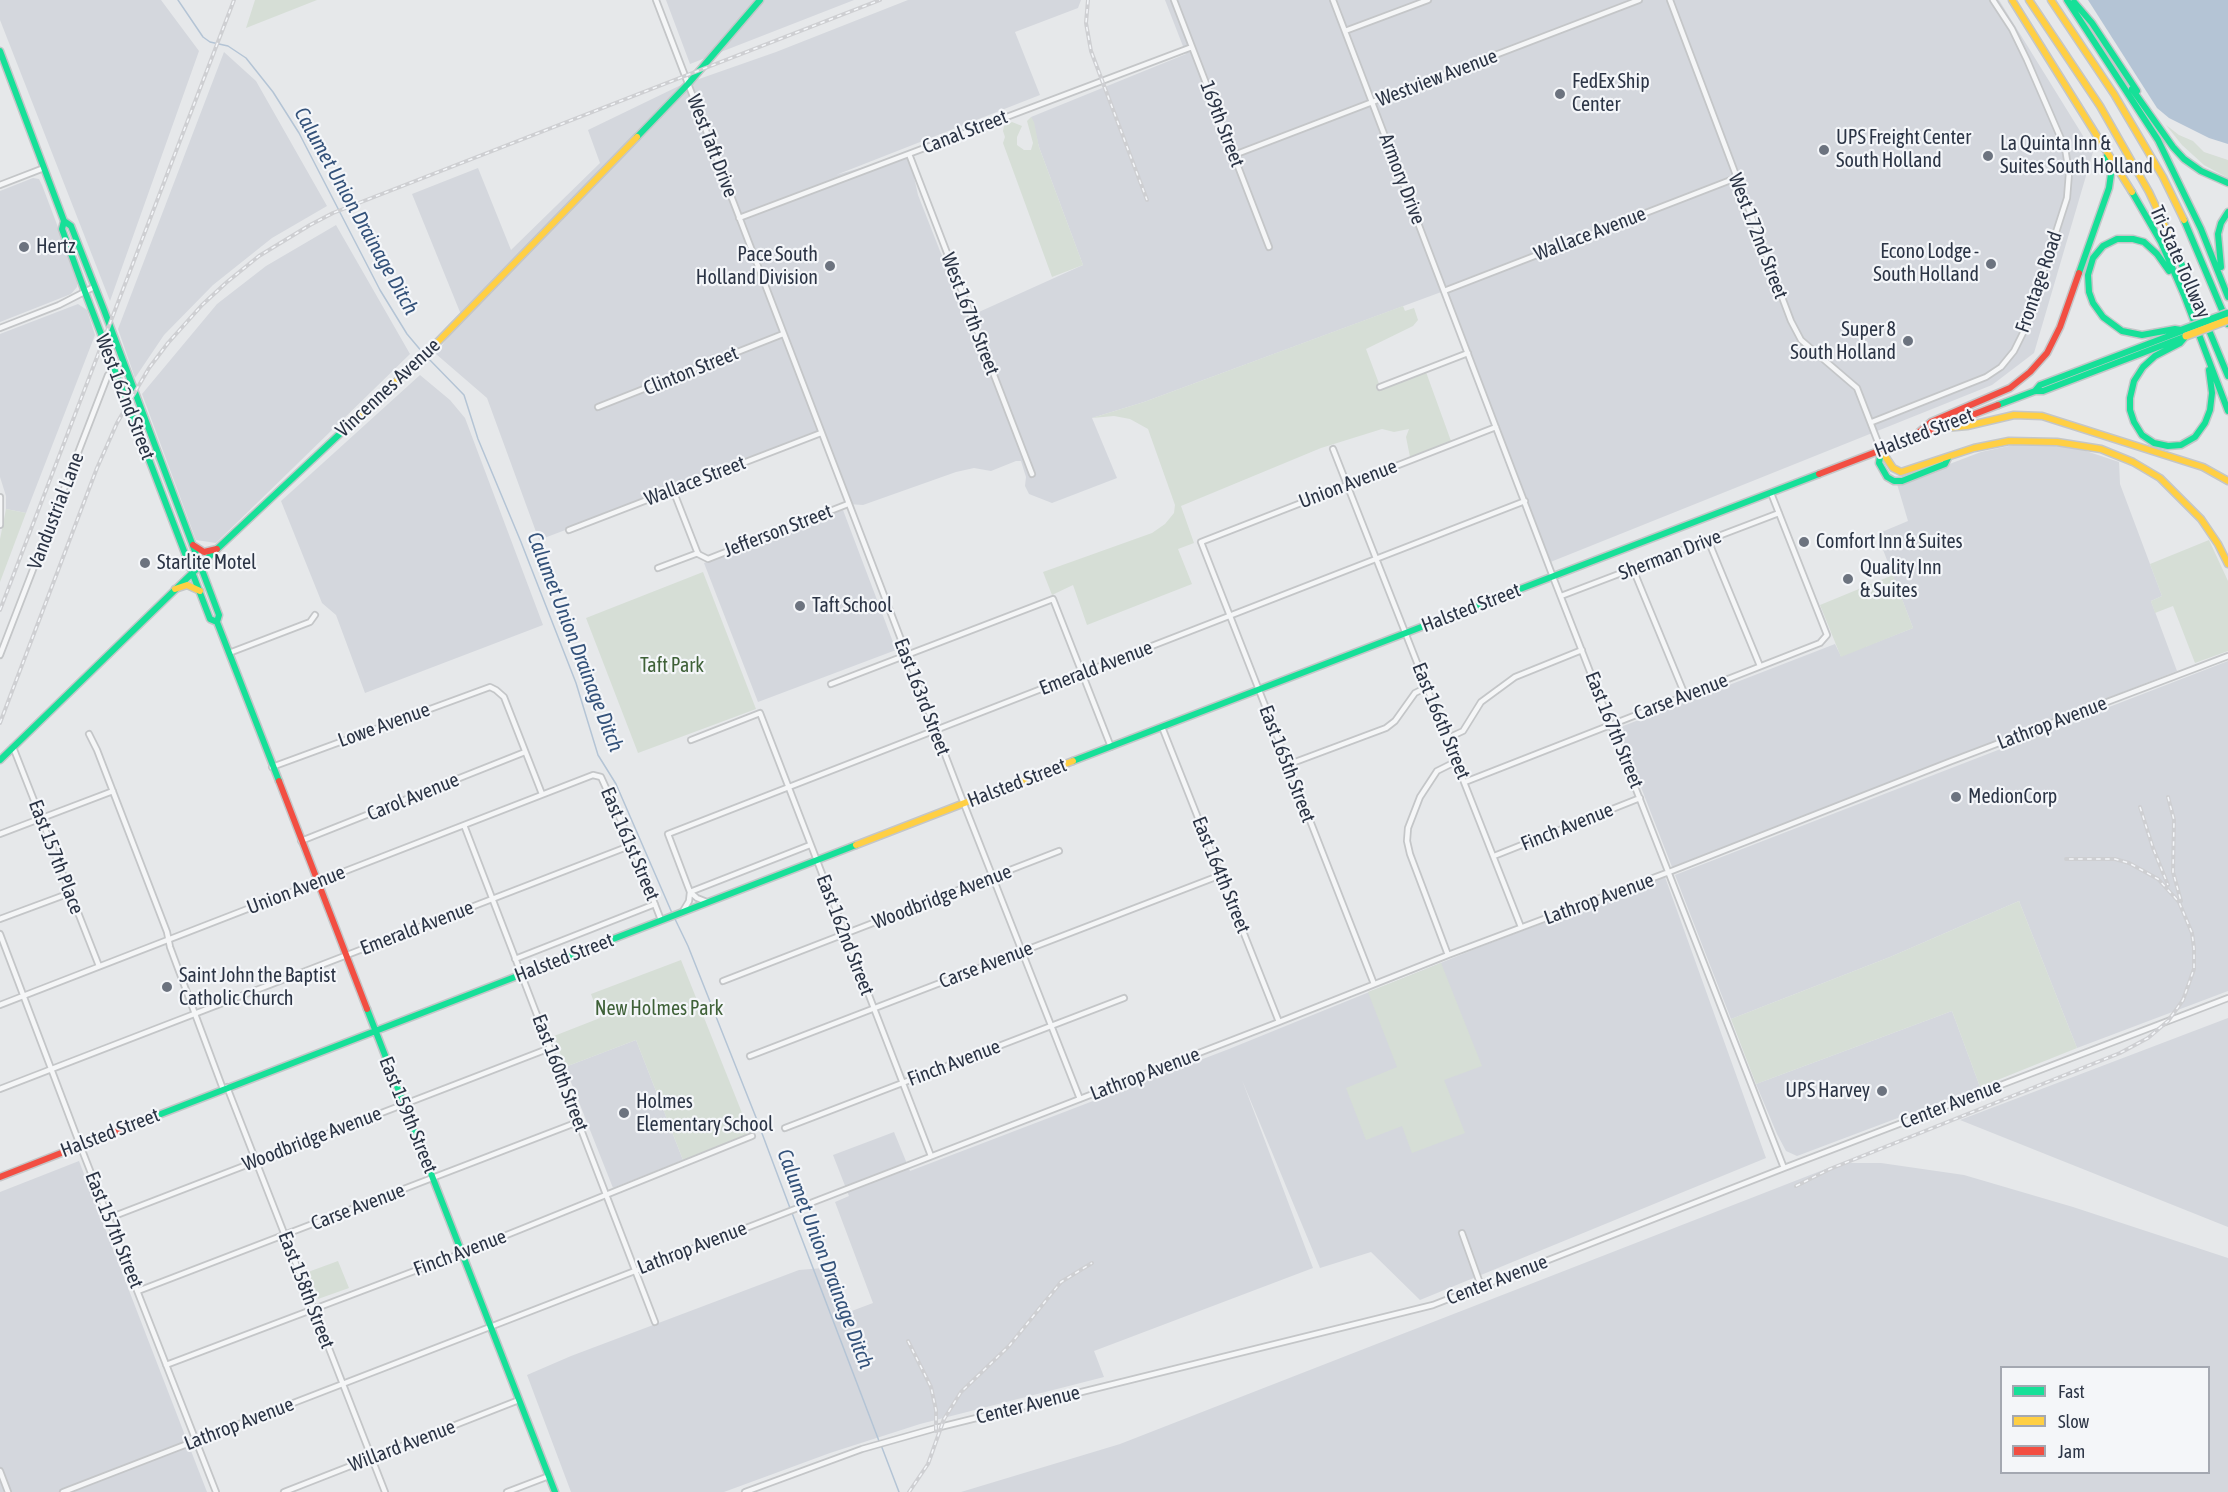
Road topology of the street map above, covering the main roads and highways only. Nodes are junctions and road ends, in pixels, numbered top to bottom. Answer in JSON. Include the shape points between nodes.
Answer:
{"nodes":[{"id":1,"x":760,"y":0,"type":"edge"},
{"id":2,"x":2012,"y":0,"type":"edge"},
{"id":3,"x":2029,"y":0,"type":"edge"},
{"id":4,"x":2051,"y":0,"type":"edge"},
{"id":5,"x":2070,"y":0,"type":"edge"},
{"id":6,"x":0,"y":51,"type":"edge"},
{"id":7,"x":2091,"y":124,"type":"junction"},
{"id":8,"x":2228,"y":183,"type":"edge"},
{"id":9,"x":2228,"y":212,"type":"edge"},
{"id":10,"x":64,"y":221,"type":"junction"},
{"id":11,"x":2184,"y":295,"type":"junction"},
{"id":12,"x":2228,"y":297,"type":"edge"},
{"id":13,"x":2228,"y":313,"type":"edge"},
{"id":14,"x":2228,"y":322,"type":"edge"},
{"id":15,"x":2184,"y":333,"type":"junction"},
{"id":16,"x":2204,"y":346,"type":"junction"},
{"id":17,"x":124,"y":364,"type":"junction"},
{"id":18,"x":114,"y":369,"type":"junction"},
{"id":19,"x":2228,"y":376,"type":"edge"},
{"id":20,"x":2228,"y":411,"type":"edge"},
{"id":21,"x":1934,"y":429,"type":"junction"},
{"id":22,"x":1912,"y":438,"type":"junction"},
{"id":23,"x":1881,"y":450,"type":"junction"},
{"id":24,"x":1948,"y":458,"type":"junction"},
{"id":25,"x":2228,"y":481,"type":"edge"},
{"id":26,"x":192,"y":545,"type":"junction"},
{"id":27,"x":217,"y":549,"type":"junction"},
{"id":28,"x":2228,"y":564,"type":"edge"},
{"id":29,"x":200,"y":565,"type":"junction"},
{"id":30,"x":193,"y":572,"type":"junction"},
{"id":31,"x":175,"y":590,"type":"junction"},
{"id":32,"x":200,"y":591,"type":"junction"},
{"id":33,"x":217,"y":622,"type":"junction"},
{"id":34,"x":0,"y":760,"type":"edge"},
{"id":35,"x":374,"y":1030,"type":"junction"},
{"id":36,"x":0,"y":1176,"type":"edge"},
{"id":37,"x":555,"y":1492,"type":"edge"}],
"edges":[{"from":1,"to":27,"type":"main road","name":"Vincennes Avenue","via":[[688,84],[424,356]]},
{"from":2,"to":7,"type":"main road"},
{"from":3,"to":19,"type":"main road","name":"Tri-State Tollway","via":[[2100,106],[2145,184],[2176,248]]},
{"from":4,"to":14,"type":"main road","name":"Tri-State Tollway","via":[[2110,87],[2163,177]]},
{"from":5,"to":8,"type":"main road","via":[[2184,159]]},
{"from":5,"to":12,"type":"main road","via":[[2157,140],[2201,229]]},
{"from":6,"to":10,"type":"main road","name":"West 162nd Street"},
{"from":7,"to":11,"type":"main road","via":[[2161,242]]},
{"from":7,"to":22,"type":"main road","via":[[2109,161],[2110,183],[2050,348],[2016,384],[1930,422]]},
{"from":9,"to":12,"type":"main road","via":[[2219,228],[2217,246]]},
{"from":10,"to":17,"type":"main road","name":"West 162nd Street","via":[[71,226]]},
{"from":10,"to":18,"type":"main road","name":"West 162nd Street","via":[[62,229]]},
{"from":11,"to":15,"type":"main road","via":[[2157,254],[2139,240],[2122,238],[2107,244],[2095,254],[2089,269],[2093,303],[2114,326],[2142,335],[2175,328]]},
{"from":11,"to":16,"type":"main road"},
{"from":13,"to":15,"type":"main road","name":"Halsted Street","bridge":true},
{"from":14,"to":15,"type":"main road","name":"Halsted Street","bridge":true},
{"from":15,"to":16,"type":"main road","via":[[2180,343],[2151,359],[2132,386],[2132,416],[2139,431],[2150,441],[2163,446],[2181,445],[2203,427],[2212,393]]},
{"from":15,"to":21,"type":"main road","name":"Halsted Street","via":[[2043,391]]},
{"from":16,"to":20,"type":"main road"},
{"from":17,"to":18,"type":"main road"},
{"from":17,"to":26,"type":"main road","name":"West 162nd Street"},
{"from":18,"to":30,"type":"main road","name":"West 162nd Street"},
{"from":21,"to":22,"type":"main road","name":"Halsted Street"},
{"from":21,"to":25,"type":"main road","via":[[2014,415],[2043,416],[2203,467]]},
{"from":22,"to":23,"type":"main road","name":"Halsted Street"},
{"from":23,"to":24,"type":"main road","via":[[1898,471]]},
{"from":23,"to":24,"type":"main road","via":[[1882,469],[1894,482],[1945,464]]},
{"from":23,"to":35,"type":"main road","name":"Halsted Street"},
{"from":24,"to":28,"type":"main road","via":[[2009,441],[2049,441],[2101,449],[2160,478],[2201,519]]},
{"from":26,"to":27,"type":"main road","via":[[204,552]]},
{"from":26,"to":29,"type":"main road","name":"West 162nd Street"},
{"from":27,"to":29,"type":"main road","name":"Vincennes Avenue"},
{"from":29,"to":30,"type":"main road","name":"Vincennes Avenue"},
{"from":29,"to":33,"type":"main road","name":"West 162nd Street","via":[[219,615]]},
{"from":30,"to":31,"type":"main road","name":"Vincennes Avenue"},
{"from":30,"to":32,"type":"main road","name":"West 162nd Street"},
{"from":31,"to":32,"type":"main road","via":[[187,585]]},
{"from":31,"to":34,"type":"main road","name":"Vincennes Avenue"},
{"from":32,"to":33,"type":"main road","name":"West 162nd Street","via":[[210,618]]},
{"from":33,"to":35,"type":"main road","name":"East 159th Street"},
{"from":35,"to":36,"type":"main road","name":"Halsted Street"},
{"from":35,"to":37,"type":"main road","name":"East 159th Street"}]}
